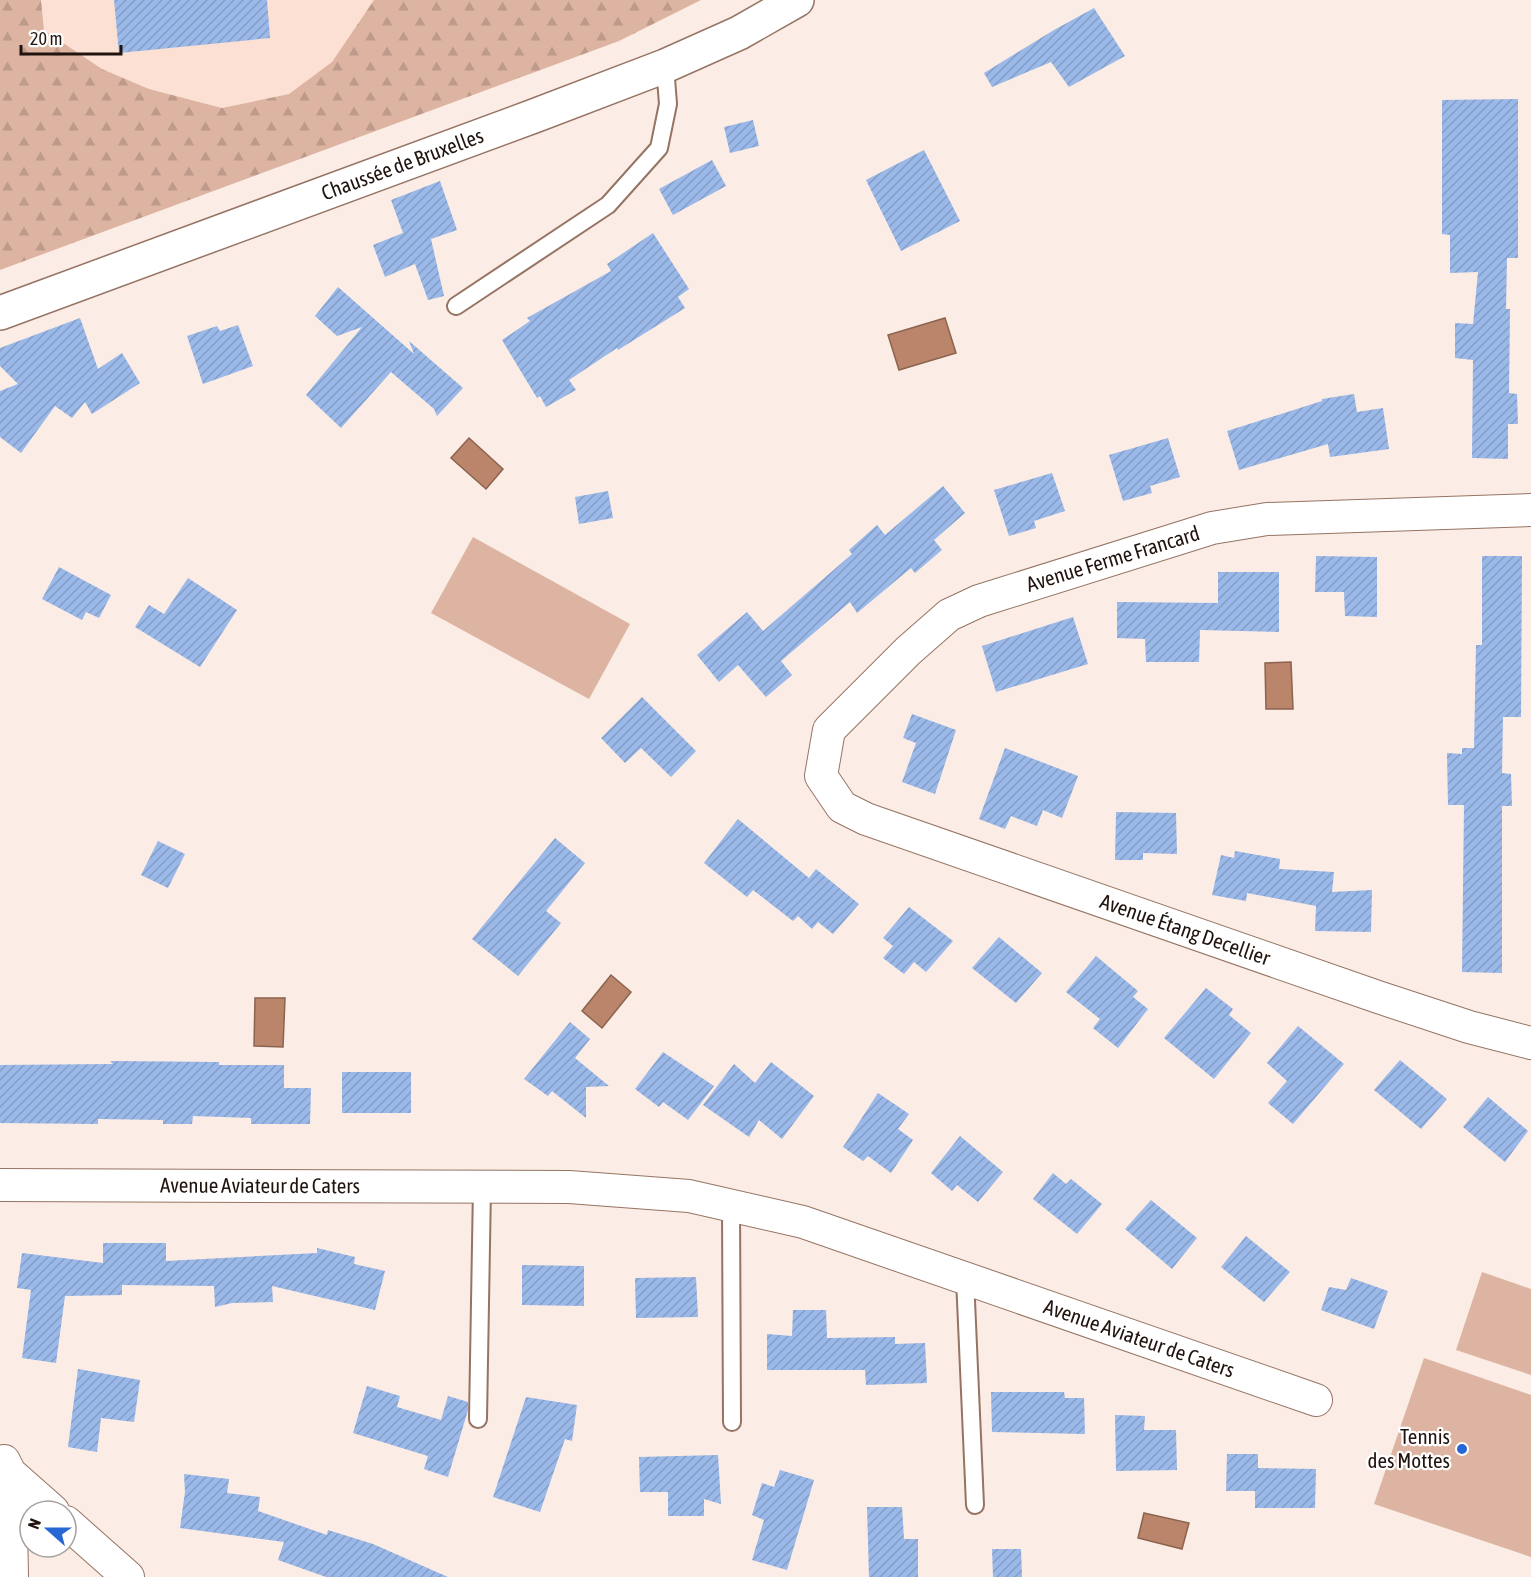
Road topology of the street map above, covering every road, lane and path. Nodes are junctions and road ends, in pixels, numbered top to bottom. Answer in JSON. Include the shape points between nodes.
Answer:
{"nodes":[{"id":1,"x":797,"y":0,"type":"edge"},
{"id":2,"x":665,"y":66,"type":"junction"},
{"id":3,"x":456,"y":306,"type":"dead end"},
{"id":4,"x":0,"y":314,"type":"edge"},
{"id":5,"x":1531,"y":510,"type":"edge"},
{"id":6,"x":842,"y":807,"type":"joint"},
{"id":7,"x":1531,"y":1043,"type":"edge"},
{"id":8,"x":0,"y":1185,"type":"edge"},
{"id":9,"x":35,"y":1186,"type":"junction"},
{"id":10,"x":482,"y":1187,"type":"junction"},
{"id":11,"x":0,"y":1199,"type":"edge"},
{"id":12,"x":731,"y":1205,"type":"junction"},
{"id":13,"x":964,"y":1278,"type":"junction"},
{"id":14,"x":1316,"y":1400,"type":"dead end"},
{"id":15,"x":478,"y":1419,"type":"dead end"},
{"id":16,"x":732,"y":1422,"type":"dead end"},
{"id":17,"x":5,"y":1463,"type":"edge"},
{"id":18,"x":41,"y":1499,"type":"edge"},
{"id":19,"x":975,"y":1505,"type":"dead end"},
{"id":20,"x":78,"y":1533,"type":"edge"},
{"id":21,"x":12,"y":1577,"type":"edge"},
{"id":22,"x":128,"y":1577,"type":"edge"}],
"edges":[{"from":1,"to":2,"type":"main road","name":"Chaussée de Bruxelles","via":[[739,33]]},
{"from":2,"to":3,"type":"lane","via":[[668,104],[659,148],[608,206]]},
{"from":2,"to":4,"type":"main road","name":"Chaussée de Bruxelles"},
{"from":5,"to":6,"type":"street","name":"Avenue Ferme Francard","via":[[1267,519],[1212,528],[979,601],[949,615],[830,730],[821,776]]},
{"from":6,"to":7,"type":"street","name":"Avenue Étang Decellier","via":[[866,819],[1355,989],[1469,1028]]},
{"from":8,"to":9,"type":"street","name":"Avenue Aviateur de Caters"},
{"from":9,"to":10,"type":"street","name":"Avenue Aviateur de Caters"},
{"from":9,"to":11,"type":"street","name":"Avenue Aviateur de Caters"},
{"from":10,"to":12,"type":"street","name":"Avenue Aviateur de Caters","via":[[629,1190]]},
{"from":10,"to":15,"type":"lane"},
{"from":12,"to":13,"type":"street","name":"Avenue Aviateur de Caters","via":[[803,1222]]},
{"from":12,"to":16,"type":"lane"},
{"from":13,"to":14,"type":"street","name":"Avenue Aviateur de Caters"},
{"from":13,"to":19,"type":"lane"},
{"from":17,"to":18,"type":"street"},
{"from":17,"to":21,"type":"street"},
{"from":20,"to":22,"type":"street"}]}
